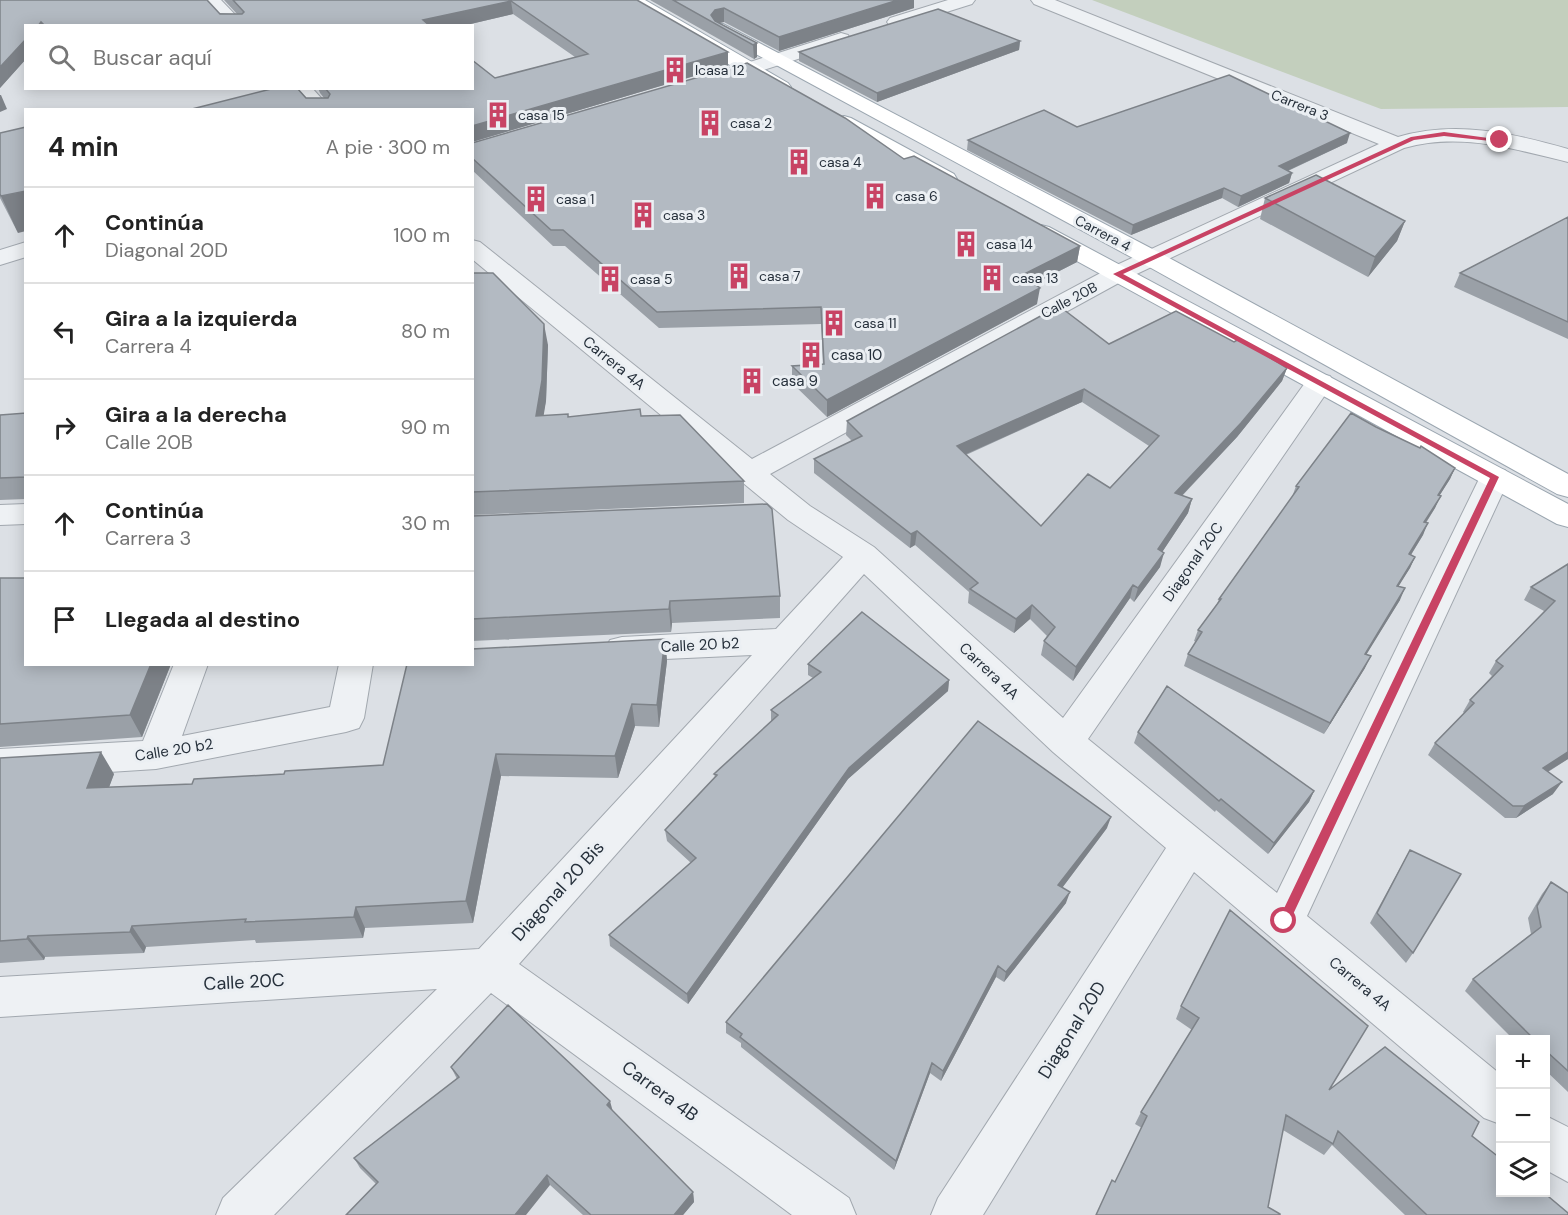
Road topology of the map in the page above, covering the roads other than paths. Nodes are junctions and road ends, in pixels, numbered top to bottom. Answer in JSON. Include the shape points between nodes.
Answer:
{"nodes":[{"id":1,"x":211,"y":0,"type":"edge"},
{"id":2,"x":632,"y":0,"type":"edge"},
{"id":3,"x":668,"y":0,"type":"edge"},
{"id":4,"x":966,"y":0,"type":"edge"},
{"id":5,"x":1040,"y":0,"type":"edge"},
{"id":6,"x":235,"y":24,"type":"edge"},
{"id":7,"x":878,"y":28,"type":"edge"},
{"id":8,"x":855,"y":35,"type":"edge"},
{"id":9,"x":778,"y":59,"type":"junction"},
{"id":10,"x":748,"y":69,"type":"junction"},
{"id":11,"x":702,"y":83,"type":"edge"},
{"id":12,"x":303,"y":90,"type":"edge"},
{"id":13,"x":320,"y":108,"type":"edge"},
{"id":14,"x":1397,"y":144,"type":"junction"},
{"id":15,"x":1568,"y":156,"type":"edge"},
{"id":16,"x":963,"y":188,"type":"edge"},
{"id":17,"x":1025,"y":223,"type":"edge"},
{"id":18,"x":474,"y":249,"type":"edge"},
{"id":19,"x":24,"y":250,"type":"edge"},
{"id":20,"x":0,"y":258,"type":"edge"},
{"id":21,"x":1151,"y":258,"type":"junction"},
{"id":22,"x":1117,"y":274,"type":"junction"},
{"id":23,"x":1320,"y":382,"type":"junction"},
{"id":24,"x":749,"y":473,"type":"junction"},
{"id":25,"x":1495,"y":477,"type":"junction"},
{"id":26,"x":1564,"y":479,"type":"edge"},
{"id":27,"x":799,"y":513,"type":"junction"},
{"id":28,"x":24,"y":514,"type":"edge"},
{"id":29,"x":0,"y":515,"type":"edge"},
{"id":30,"x":753,"y":515,"type":"edge"},
{"id":31,"x":1568,"y":517,"type":"edge"},
{"id":32,"x":863,"y":555,"type":"junction"},
{"id":33,"x":785,"y":641,"type":"junction"},
{"id":34,"x":588,"y":651,"type":"edge"},
{"id":35,"x":190,"y":666,"type":"edge"},
{"id":36,"x":356,"y":666,"type":"edge"},
{"id":37,"x":1066,"y":742,"type":"junction"},
{"id":38,"x":156,"y":755,"type":"junction"},
{"id":39,"x":0,"y":764,"type":"edge"},
{"id":40,"x":1190,"y":845,"type":"junction"},
{"id":41,"x":1284,"y":921,"type":"junction"},
{"id":42,"x":489,"y":968,"type":"junction"},
{"id":43,"x":0,"y":997,"type":"edge"},
{"id":44,"x":1496,"y":1099,"type":"edge"},
{"id":45,"x":1550,"y":1143,"type":"edge"},
{"id":46,"x":1568,"y":1158,"type":"edge"},
{"id":47,"x":240,"y":1215,"type":"edge"},
{"id":48,"x":832,"y":1215,"type":"edge"},
{"id":49,"x":955,"y":1215,"type":"edge"}],
"edges":[{"from":1,"to":6,"type":"street"},
{"from":2,"to":10,"type":"main road"},
{"from":3,"to":9,"type":"main road","name":"Carrera 4"},
{"from":4,"to":7,"type":"street"},
{"from":5,"to":14,"type":"street","name":"Carrera 3"},
{"from":8,"to":9,"type":"street"},
{"from":9,"to":10,"type":"street"},
{"from":9,"to":21,"type":"main road","name":"Carrera 4"},
{"from":10,"to":11,"type":"street"},
{"from":10,"to":16,"type":"main road"},
{"from":12,"to":13,"type":"street"},
{"from":14,"to":15,"type":"street","via":[[1429,135],[1466,135]]},
{"from":14,"to":21,"type":"street","name":"Calle 20B"},
{"from":17,"to":22,"type":"main road","name":"Carrera 4"},
{"from":18,"to":24,"type":"street","name":"Carrera 4A"},
{"from":19,"to":20,"type":"street"},
{"from":21,"to":22,"type":"street","name":"Calle 20B"},
{"from":21,"to":26,"type":"main road","name":"Carrera 4"},
{"from":22,"to":23,"type":"main road","name":"Carrera 4"},
{"from":22,"to":24,"type":"street","name":"Calle 20B"},
{"from":23,"to":25,"type":"main road","name":"Carrera 4"},
{"from":23,"to":37,"type":"street","name":"Diagonal 20C"},
{"from":24,"to":27,"type":"street","name":"Carrera 4A"},
{"from":25,"to":31,"type":"main road","name":"Carrera 4"},
{"from":25,"to":41,"type":"street"},
{"from":27,"to":30,"type":"street"},
{"from":27,"to":32,"type":"street","name":"Carrera 4A"},
{"from":28,"to":29,"type":"street"},
{"from":32,"to":33,"type":"street","name":"Diagonal 20 Bis"},
{"from":32,"to":37,"type":"street","name":"Carrera 4A"},
{"from":33,"to":34,"type":"street","name":"Calle 20 b2"},
{"from":33,"to":42,"type":"street","name":"Diagonal 20 Bis"},
{"from":35,"to":38,"type":"street"},
{"from":36,"to":38,"type":"street","name":"Calle 20 b2","via":[[346,718]]},
{"from":37,"to":40,"type":"street","name":"Carrera 4A"},
{"from":38,"to":39,"type":"street","name":"Calle 20 b2"},
{"from":40,"to":41,"type":"street","name":"Carrera 4A"},
{"from":40,"to":49,"type":"street","name":"Diagonal 20D"},
{"from":41,"to":44,"type":"street","name":"Carrera 4A"},
{"from":42,"to":43,"type":"street","name":"Calle 20C"},
{"from":42,"to":47,"type":"street","name":"Diagonal 20 Bis"},
{"from":42,"to":48,"type":"street","name":"Carrera 4B"},
{"from":45,"to":46,"type":"street"}]}
